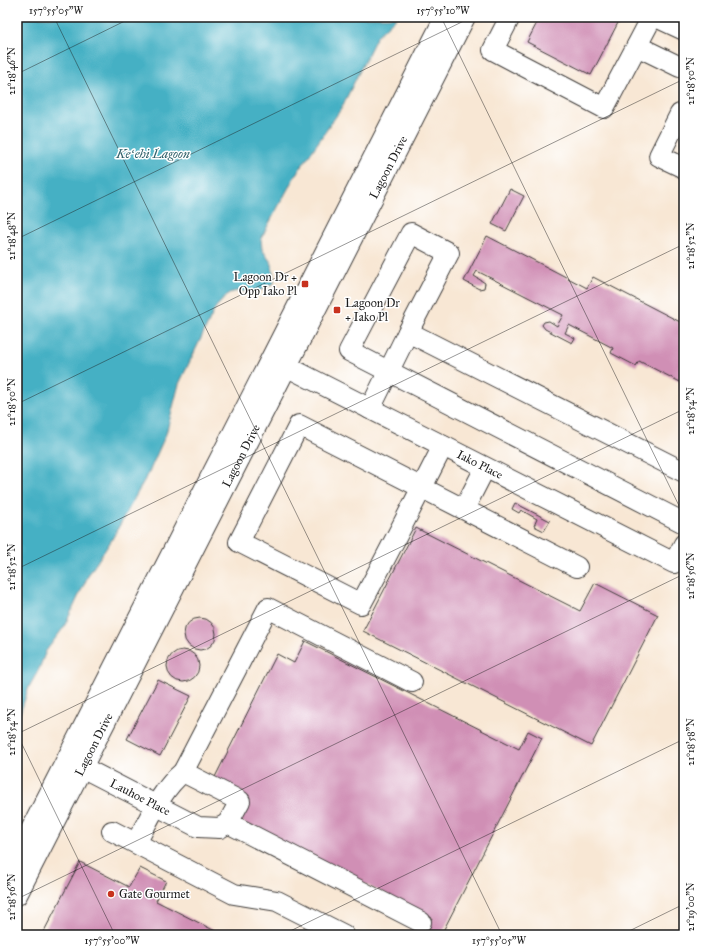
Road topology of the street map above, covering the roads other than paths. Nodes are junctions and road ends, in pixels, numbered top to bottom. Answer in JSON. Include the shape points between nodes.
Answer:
{"nodes":[{"id":1,"x":445,"y":17,"type":"edge"},
{"id":2,"x":465,"y":17,"type":"edge"},
{"id":3,"x":510,"y":17,"type":"edge"},
{"id":4,"x":652,"y":17,"type":"edge"},
{"id":5,"x":656,"y":17,"type":"edge"},
{"id":6,"x":684,"y":30,"type":"edge"},
{"id":7,"x":637,"y":46,"type":"junction"},
{"id":8,"x":684,"y":66,"type":"edge"},
{"id":9,"x":684,"y":116,"type":"edge"},
{"id":10,"x":684,"y":168,"type":"edge"},
{"id":11,"x":408,"y":332,"type":"junction"},
{"id":12,"x":279,"y":362,"type":"junction"},
{"id":13,"x":390,"y":372,"type":"junction"},
{"id":14,"x":370,"y":409,"type":"junction"},
{"id":15,"x":443,"y":446,"type":"junction"},
{"id":16,"x":485,"y":468,"type":"junction"},
{"id":17,"x":684,"y":472,"type":"edge"},
{"id":18,"x":422,"y":488,"type":"junction"},
{"id":19,"x":464,"y":509,"type":"junction"},
{"id":20,"x":684,"y":523,"type":"edge"},
{"id":21,"x":684,"y":544,"type":"edge"},
{"id":22,"x":578,"y":567,"type":"dead end"},
{"id":23,"x":412,"y":682,"type":"dead end"},
{"id":24,"x":74,"y":763,"type":"junction"},
{"id":25,"x":183,"y":772,"type":"junction"},
{"id":26,"x":156,"y":806,"type":"junction"},
{"id":27,"x":228,"y":823,"type":"junction"},
{"id":28,"x":112,"y":831,"type":"dead end"},
{"id":29,"x":136,"y":843,"type":"junction"},
{"id":30,"x":17,"y":857,"type":"edge"},
{"id":31,"x":17,"y":895,"type":"edge"},
{"id":32,"x":421,"y":922,"type":"dead end"},
{"id":33,"x":344,"y":935,"type":"edge"}],
"edges":[{"from":1,"to":12,"type":"street","name":"Lagoon Drive"},
{"from":2,"to":12,"type":"street","name":"Lagoon Drive"},
{"from":3,"to":7,"type":"street","via":[[493,50],[604,108]]},
{"from":4,"to":7,"type":"street"},
{"from":5,"to":6,"type":"street"},
{"from":7,"to":8,"type":"street","via":[[680,67]]},
{"from":9,"to":10,"type":"street","via":[[680,114],[659,156]]},
{"from":11,"to":13,"type":"street"},
{"from":11,"to":13,"type":"street","via":[[449,253],[410,233],[349,351]]},
{"from":11,"to":17,"type":"street"},
{"from":12,"to":14,"type":"street","name":"Iako Place"},
{"from":12,"to":24,"type":"street","name":"Lagoon Drive"},
{"from":13,"to":14,"type":"street"},
{"from":13,"to":20,"type":"street"},
{"from":14,"to":15,"type":"street","name":"Iako Place"},
{"from":15,"to":16,"type":"street","name":"Iako Place"},
{"from":15,"to":18,"type":"street"},
{"from":16,"to":19,"type":"street"},
{"from":16,"to":21,"type":"street","name":"Iako Place","via":[[674,564]]},
{"from":18,"to":18,"type":"street","via":[[299,425],[239,542],[361,604]]},
{"from":18,"to":19,"type":"street"},
{"from":19,"to":22,"type":"street"},
{"from":23,"to":25,"type":"street","via":[[268,608]]},
{"from":24,"to":26,"type":"street","name":"Lauhoe Place"},
{"from":24,"to":30,"type":"street","name":"Lagoon Drive"},
{"from":24,"to":31,"type":"street","name":"Lagoon Drive"},
{"from":25,"to":26,"type":"street","via":[[172,781]]},
{"from":25,"to":27,"type":"street","via":[[240,801]]},
{"from":26,"to":27,"type":"street","name":"Lauhoe Place","via":[[198,827],[220,828]]},
{"from":26,"to":29,"type":"street"},
{"from":27,"to":32,"type":"street"},
{"from":28,"to":29,"type":"street"},
{"from":29,"to":33,"type":"street","via":[[234,894],[277,901]]}]}
